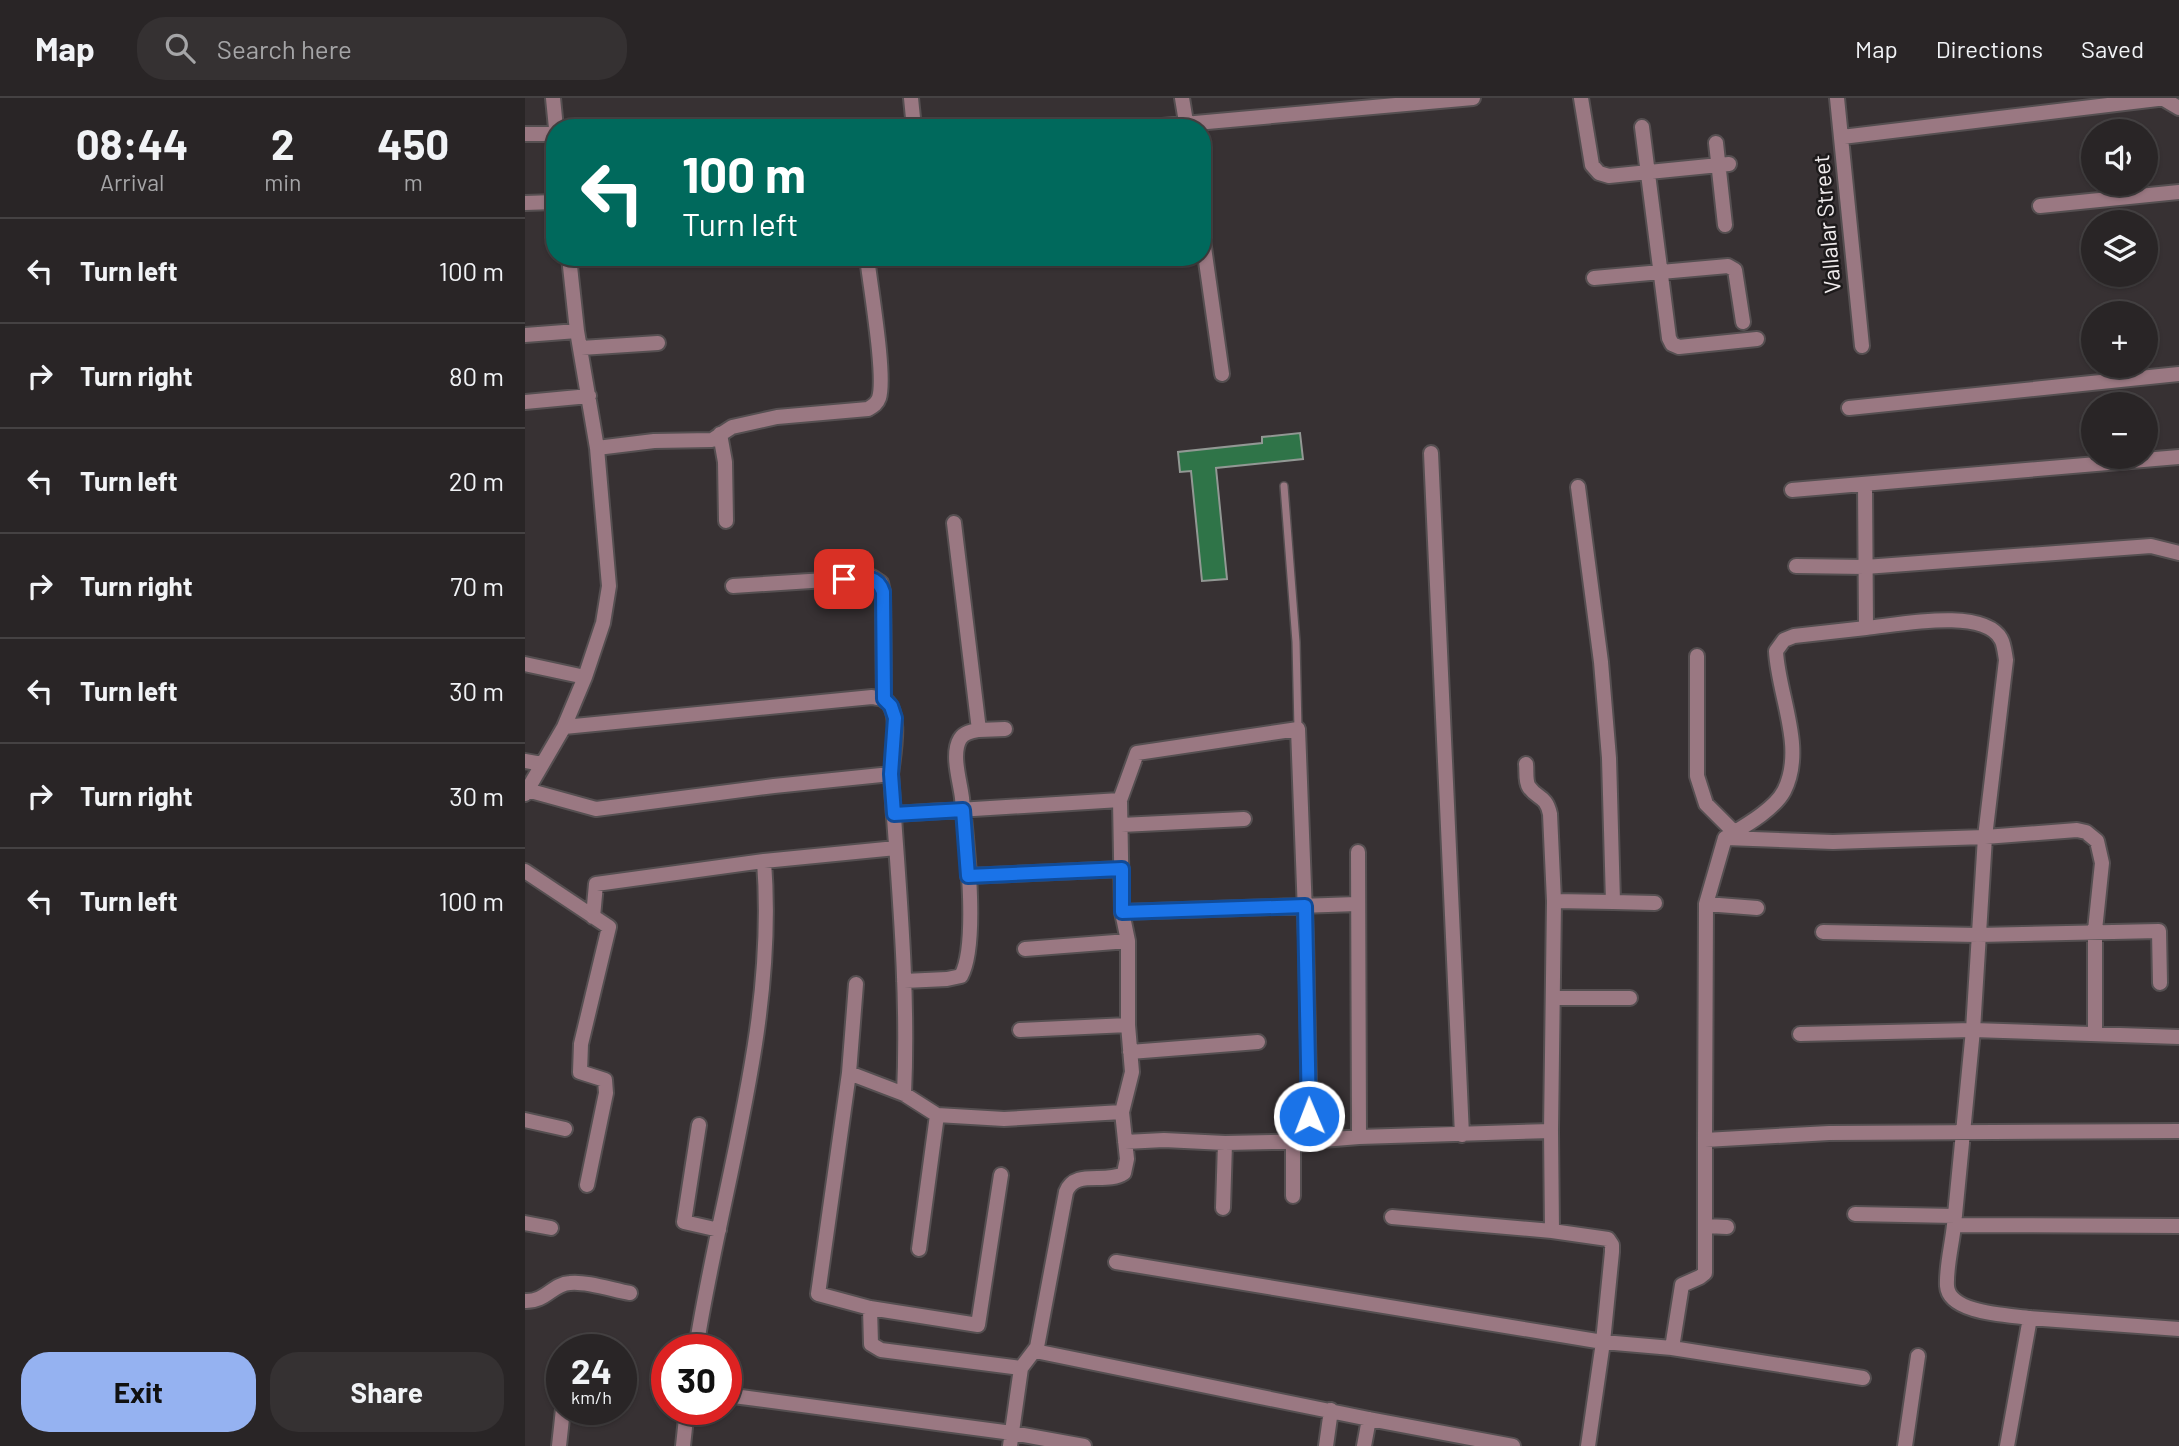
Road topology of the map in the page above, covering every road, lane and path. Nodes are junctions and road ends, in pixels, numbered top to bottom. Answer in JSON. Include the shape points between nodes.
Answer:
{"nodes":[{"id":1,"x":553,"y":98,"type":"edge"},
{"id":2,"x":911,"y":98,"type":"edge"},
{"id":3,"x":1182,"y":98,"type":"edge"},
{"id":4,"x":1473,"y":98,"type":"edge"},
{"id":5,"x":1581,"y":98,"type":"edge"},
{"id":6,"x":1837,"y":98,"type":"edge"},
{"id":7,"x":2164,"y":98,"type":"edge"},
{"id":8,"x":1438,"y":100,"type":"edge"},
{"id":9,"x":2139,"y":100,"type":"edge"},
{"id":10,"x":1359,"y":103,"type":"edge"},
{"id":11,"x":2179,"y":108,"type":"edge"},
{"id":12,"x":555,"y":119,"type":"edge"},
{"id":13,"x":913,"y":119,"type":"edge"},
{"id":14,"x":1186,"y":119,"type":"edge"},
{"id":15,"x":1211,"y":123,"type":"edge"},
{"id":16,"x":1642,"y":127,"type":"dead end"},
{"id":17,"x":525,"y":134,"type":"edge"},
{"id":18,"x":546,"y":134,"type":"edge"},
{"id":19,"x":1842,"y":137,"type":"junction"},
{"id":20,"x":1716,"y":142,"type":"dead end"},
{"id":21,"x":1723,"y":165,"type":"junction"},
{"id":22,"x":1648,"y":172,"type":"junction"},
{"id":23,"x":2179,"y":192,"type":"edge"},
{"id":24,"x":546,"y":202,"type":"edge"},
{"id":25,"x":525,"y":203,"type":"edge"},
{"id":26,"x":2041,"y":206,"type":"dead end"},
{"id":27,"x":1724,"y":225,"type":"dead end"},
{"id":28,"x":570,"y":266,"type":"edge"},
{"id":29,"x":868,"y":266,"type":"edge"},
{"id":30,"x":1207,"y":266,"type":"edge"},
{"id":31,"x":1661,"y":272,"type":"junction"},
{"id":32,"x":1594,"y":278,"type":"dead end"},
{"id":33,"x":1743,"y":322,"type":"dead end"},
{"id":34,"x":577,"y":331,"type":"junction"},
{"id":35,"x":525,"y":335,"type":"edge"},
{"id":36,"x":1756,"y":339,"type":"dead end"},
{"id":37,"x":658,"y":343,"type":"dead end"},
{"id":38,"x":1862,"y":346,"type":"dead end"},
{"id":39,"x":581,"y":348,"type":"junction"},
{"id":40,"x":1222,"y":374,"type":"dead end"},
{"id":41,"x":2179,"y":374,"type":"edge"},
{"id":42,"x":589,"y":396,"type":"junction"},
{"id":43,"x":525,"y":402,"type":"edge"},
{"id":44,"x":1849,"y":408,"type":"dead end"},
{"id":45,"x":720,"y":434,"type":"junction"},
{"id":46,"x":597,"y":448,"type":"junction"},
{"id":47,"x":1431,"y":453,"type":"dead end"},
{"id":48,"x":2179,"y":457,"type":"edge"},
{"id":49,"x":1865,"y":484,"type":"junction"},
{"id":50,"x":1285,"y":485,"type":"dead end"},
{"id":51,"x":1578,"y":488,"type":"dead end"},
{"id":52,"x":1792,"y":490,"type":"dead end"},
{"id":53,"x":726,"y":521,"type":"dead end"},
{"id":54,"x":954,"y":523,"type":"dead end"},
{"id":55,"x":2179,"y":553,"type":"edge"},
{"id":56,"x":1797,"y":566,"type":"dead end"},
{"id":57,"x":1865,"y":567,"type":"junction"},
{"id":58,"x":733,"y":586,"type":"dead end"},
{"id":59,"x":1866,"y":628,"type":"junction"},
{"id":60,"x":1697,"y":656,"type":"dead end"},
{"id":61,"x":525,"y":664,"type":"edge"},
{"id":62,"x":585,"y":677,"type":"junction"},
{"id":63,"x":884,"y":699,"type":"junction"},
{"id":64,"x":564,"y":727,"type":"junction"},
{"id":65,"x":1005,"y":729,"type":"dead end"},
{"id":66,"x":1298,"y":729,"type":"junction"},
{"id":67,"x":979,"y":730,"type":"junction"},
{"id":68,"x":525,"y":761,"type":"edge"},
{"id":69,"x":542,"y":764,"type":"junction"},
{"id":70,"x":1526,"y":764,"type":"dead end"},
{"id":71,"x":891,"y":774,"type":"junction"},
{"id":72,"x":526,"y":792,"type":"edge"},
{"id":73,"x":1120,"y":800,"type":"junction"},
{"id":74,"x":963,"y":810,"type":"junction"},
{"id":75,"x":894,"y":814,"type":"junction"},
{"id":76,"x":1244,"y":818,"type":"dead end"},
{"id":77,"x":1121,"y":825,"type":"junction"},
{"id":78,"x":1729,"y":835,"type":"junction"},
{"id":79,"x":1985,"y":837,"type":"junction"},
{"id":80,"x":896,"y":848,"type":"junction"},
{"id":81,"x":1358,"y":852,"type":"dead end"},
{"id":82,"x":764,"y":862,"type":"junction"},
{"id":83,"x":1122,"y":869,"type":"junction"},
{"id":84,"x":525,"y":871,"type":"edge"},
{"id":85,"x":968,"y":876,"type":"junction"},
{"id":86,"x":1554,"y":901,"type":"junction"},
{"id":87,"x":1613,"y":902,"type":"junction"},
{"id":88,"x":1655,"y":903,"type":"dead end"},
{"id":89,"x":1357,"y":904,"type":"junction"},
{"id":90,"x":1706,"y":904,"type":"junction"},
{"id":91,"x":1305,"y":906,"type":"junction"},
{"id":92,"x":1757,"y":908,"type":"dead end"},
{"id":93,"x":1122,"y":912,"type":"junction"},
{"id":94,"x":593,"y":917,"type":"junction"},
{"id":95,"x":2095,"y":930,"type":"junction"},
{"id":96,"x":1823,"y":932,"type":"dead end"},
{"id":97,"x":1978,"y":934,"type":"junction"},
{"id":98,"x":1128,"y":941,"type":"junction"},
{"id":99,"x":1025,"y":949,"type":"dead end"},
{"id":100,"x":904,"y":981,"type":"junction"},
{"id":101,"x":2160,"y":983,"type":"dead end"},
{"id":102,"x":856,"y":984,"type":"dead end"},
{"id":103,"x":1553,"y":998,"type":"junction"},
{"id":104,"x":1630,"y":998,"type":"dead end"},
{"id":105,"x":1128,"y":1025,"type":"junction"},
{"id":106,"x":1020,"y":1030,"type":"dead end"},
{"id":107,"x":1973,"y":1030,"type":"junction"},
{"id":108,"x":1800,"y":1034,"type":"dead end"},
{"id":109,"x":2095,"y":1034,"type":"junction"},
{"id":110,"x":2179,"y":1037,"type":"edge"},
{"id":111,"x":1258,"y":1042,"type":"dead end"},
{"id":112,"x":1130,"y":1052,"type":"junction"},
{"id":113,"x":849,"y":1073,"type":"junction"},
{"id":114,"x":904,"y":1094,"type":"junction"},
{"id":115,"x":1122,"y":1112,"type":"junction"},
{"id":116,"x":937,"y":1115,"type":"junction"},
{"id":117,"x":525,"y":1120,"type":"edge"},
{"id":118,"x":699,"y":1125,"type":"dead end"},
{"id":119,"x":565,"y":1129,"type":"dead end"},
{"id":120,"x":2179,"y":1130,"type":"edge"},
{"id":121,"x":1551,"y":1131,"type":"junction"},
{"id":122,"x":1963,"y":1131,"type":"junction"},
{"id":123,"x":1462,"y":1135,"type":"junction"},
{"id":124,"x":1359,"y":1137,"type":"junction"},
{"id":125,"x":1705,"y":1140,"type":"junction"},
{"id":126,"x":1310,"y":1141,"type":"junction"},
{"id":127,"x":1125,"y":1142,"type":"junction"},
{"id":128,"x":1293,"y":1142,"type":"junction"},
{"id":129,"x":1225,"y":1143,"type":"junction"},
{"id":130,"x":1001,"y":1175,"type":"dead end"},
{"id":131,"x":587,"y":1185,"type":"dead end"},
{"id":132,"x":1293,"y":1196,"type":"dead end"},
{"id":133,"x":1223,"y":1208,"type":"dead end"},
{"id":134,"x":1855,"y":1214,"type":"dead end"},
{"id":135,"x":1392,"y":1217,"type":"dead end"},
{"id":136,"x":1955,"y":1221,"type":"junction"},
{"id":137,"x":525,"y":1223,"type":"edge"},
{"id":138,"x":1706,"y":1226,"type":"junction"},
{"id":139,"x":2179,"y":1226,"type":"edge"},
{"id":140,"x":1727,"y":1227,"type":"dead end"},
{"id":141,"x":551,"y":1228,"type":"dead end"},
{"id":142,"x":719,"y":1230,"type":"junction"},
{"id":143,"x":1552,"y":1231,"type":"junction"},
{"id":144,"x":919,"y":1250,"type":"dead end"},
{"id":145,"x":1116,"y":1262,"type":"dead end"},
{"id":146,"x":630,"y":1293,"type":"dead end"},
{"id":147,"x":525,"y":1301,"type":"edge"},
{"id":148,"x":870,"y":1308,"type":"junction"},
{"id":149,"x":2030,"y":1318,"type":"junction"},
{"id":150,"x":2179,"y":1329,"type":"edge"},
{"id":151,"x":699,"y":1334,"type":"edge"},
{"id":152,"x":1603,"y":1342,"type":"junction"},
{"id":153,"x":1672,"y":1348,"type":"junction"},
{"id":154,"x":1035,"y":1351,"type":"junction"},
{"id":155,"x":1918,"y":1356,"type":"dead end"},
{"id":156,"x":1021,"y":1368,"type":"junction"},
{"id":157,"x":1863,"y":1378,"type":"dead end"},
{"id":158,"x":742,"y":1397,"type":"edge"},
{"id":159,"x":1331,"y":1410,"type":"junction"},
{"id":160,"x":1369,"y":1419,"type":"junction"},
{"id":161,"x":561,"y":1425,"type":"edge"},
{"id":162,"x":685,"y":1425,"type":"edge"},
{"id":163,"x":1011,"y":1439,"type":"edge"},
{"id":164,"x":559,"y":1446,"type":"edge"},
{"id":165,"x":683,"y":1446,"type":"edge"},
{"id":166,"x":1084,"y":1446,"type":"edge"},
{"id":167,"x":1326,"y":1446,"type":"edge"},
{"id":168,"x":1364,"y":1446,"type":"edge"},
{"id":169,"x":1513,"y":1446,"type":"edge"},
{"id":170,"x":1588,"y":1446,"type":"edge"},
{"id":171,"x":1905,"y":1446,"type":"edge"},
{"id":172,"x":2007,"y":1446,"type":"edge"}],
"edges":[{"from":1,"to":12,"type":"street"},
{"from":2,"to":13,"type":"street"},
{"from":3,"to":14,"type":"street"},
{"from":4,"to":8,"type":"street"},
{"from":5,"to":22,"type":"street","via":[[1592,165],[1599,173]]},
{"from":6,"to":19,"type":"street","name":"Vallalar Street"},
{"from":7,"to":9,"type":"street"},
{"from":7,"to":11,"type":"street"},
{"from":8,"to":10,"type":"street"},
{"from":9,"to":19,"type":"street"},
{"from":10,"to":15,"type":"street"},
{"from":16,"to":22,"type":"street"},
{"from":17,"to":18,"type":"street"},
{"from":19,"to":38,"type":"street","name":"Vallalar Street"},
{"from":20,"to":21,"type":"street"},
{"from":21,"to":22,"type":"street"},
{"from":21,"to":27,"type":"street"},
{"from":22,"to":31,"type":"street"},
{"from":23,"to":26,"type":"street"},
{"from":24,"to":25,"type":"street"},
{"from":28,"to":34,"type":"street"},
{"from":29,"to":45,"type":"street","via":[[879,365],[878,402],[868,410],[777,417]]},
{"from":30,"to":40,"type":"street"},
{"from":31,"to":32,"type":"street"},
{"from":31,"to":33,"type":"street","via":[[1728,266],[1735,270]]},
{"from":31,"to":36,"type":"street","via":[[1672,344]]},
{"from":34,"to":35,"type":"street"},
{"from":34,"to":39,"type":"street"},
{"from":37,"to":39,"type":"street"},
{"from":39,"to":42,"type":"street"},
{"from":41,"to":44,"type":"street"},
{"from":42,"to":43,"type":"street"},
{"from":42,"to":46,"type":"street"},
{"from":45,"to":46,"type":"street","via":[[712,440]]},
{"from":45,"to":53,"type":"street"},
{"from":46,"to":62,"type":"street","via":[[609,586],[603,623]]},
{"from":47,"to":123,"type":"street"},
{"from":48,"to":49,"type":"street"},
{"from":49,"to":52,"type":"street"},
{"from":49,"to":57,"type":"street"},
{"from":50,"to":66,"type":"lane"},
{"from":51,"to":87,"type":"street","via":[[1601,662]]},
{"from":54,"to":67,"type":"street"},
{"from":55,"to":57,"type":"street","via":[[2151,546]]},
{"from":56,"to":57,"type":"street"},
{"from":57,"to":59,"type":"street"},
{"from":58,"to":63,"type":"street","via":[[872,577],[881,583]]},
{"from":59,"to":78,"type":"street","via":[[1794,636],[1776,651],[1792,767],[1783,792],[1755,819]]},
{"from":59,"to":79,"type":"street","via":[[1962,619],[1989,627],[2002,639],[2006,660]]},
{"from":60,"to":78,"type":"street","via":[[1697,776],[1706,804]]},
{"from":61,"to":62,"type":"street"},
{"from":62,"to":64,"type":"street"},
{"from":63,"to":64,"type":"street"},
{"from":63,"to":71,"type":"street","via":[[895,718]]},
{"from":64,"to":69,"type":"street"},
{"from":65,"to":67,"type":"street"},
{"from":66,"to":73,"type":"street","via":[[1137,753]]},
{"from":66,"to":91,"type":"street"},
{"from":67,"to":74,"type":"street","via":[[960,738],[956,753]]},
{"from":68,"to":69,"type":"street"},
{"from":69,"to":72,"type":"street"},
{"from":70,"to":86,"type":"street","via":[[1527,784],[1547,803],[1550,814]]},
{"from":71,"to":72,"type":"street","via":[[596,809]]},
{"from":71,"to":75,"type":"street"},
{"from":73,"to":74,"type":"street"},
{"from":73,"to":77,"type":"street"},
{"from":74,"to":75,"type":"street"},
{"from":74,"to":85,"type":"street"},
{"from":75,"to":80,"type":"street"},
{"from":76,"to":77,"type":"street"},
{"from":77,"to":83,"type":"street"},
{"from":78,"to":79,"type":"street","via":[[1833,842]]},
{"from":78,"to":90,"type":"street"},
{"from":79,"to":95,"type":"street","via":[[2064,831],[2086,832],[2097,841],[2102,863]]},
{"from":79,"to":97,"type":"street"},
{"from":80,"to":82,"type":"street"},
{"from":80,"to":100,"type":"street"},
{"from":81,"to":89,"type":"street"},
{"from":82,"to":94,"type":"street","via":[[596,884]]},
{"from":82,"to":142,"type":"street","via":[[767,899],[757,1040]]},
{"from":83,"to":85,"type":"street"},
{"from":83,"to":93,"type":"street"},
{"from":84,"to":94,"type":"street"},
{"from":85,"to":100,"type":"street","via":[[971,919],[967,966],[961,976]]},
{"from":86,"to":87,"type":"street"},
{"from":86,"to":103,"type":"street"},
{"from":87,"to":88,"type":"street"},
{"from":89,"to":91,"type":"street"},
{"from":89,"to":124,"type":"street"},
{"from":90,"to":92,"type":"street"},
{"from":90,"to":125,"type":"street"},
{"from":91,"to":93,"type":"street"},
{"from":91,"to":126,"type":"street"},
{"from":93,"to":98,"type":"street"},
{"from":94,"to":131,"type":"street","via":[[609,927],[582,1044],[580,1072],[605,1080],[606,1093]]},
{"from":95,"to":97,"type":"street"},
{"from":95,"to":101,"type":"street","via":[[2159,931]]},
{"from":95,"to":109,"type":"street"},
{"from":96,"to":97,"type":"street"},
{"from":97,"to":107,"type":"street"},
{"from":98,"to":99,"type":"street"},
{"from":98,"to":105,"type":"street"},
{"from":100,"to":114,"type":"street"},
{"from":102,"to":113,"type":"street"},
{"from":103,"to":104,"type":"street"},
{"from":103,"to":121,"type":"street"},
{"from":105,"to":106,"type":"street"},
{"from":105,"to":112,"type":"street"},
{"from":107,"to":108,"type":"street"},
{"from":107,"to":109,"type":"street"},
{"from":107,"to":122,"type":"street"},
{"from":109,"to":110,"type":"street"},
{"from":111,"to":112,"type":"street"},
{"from":112,"to":115,"type":"street","via":[[1132,1072]]},
{"from":113,"to":114,"type":"street"},
{"from":113,"to":148,"type":"street","via":[[818,1293]]},
{"from":114,"to":116,"type":"street"},
{"from":115,"to":116,"type":"street","via":[[1004,1119]]},
{"from":115,"to":127,"type":"street"},
{"from":116,"to":144,"type":"street"},
{"from":117,"to":119,"type":"street"},
{"from":118,"to":142,"type":"street","via":[[684,1222]]},
{"from":120,"to":122,"type":"street"},
{"from":121,"to":123,"type":"street"},
{"from":121,"to":143,"type":"street"},
{"from":122,"to":125,"type":"street"},
{"from":122,"to":136,"type":"street"},
{"from":123,"to":124,"type":"street"},
{"from":124,"to":126,"type":"street"},
{"from":125,"to":138,"type":"street"},
{"from":126,"to":128,"type":"street"},
{"from":127,"to":129,"type":"street"},
{"from":127,"to":154,"type":"street","via":[[1124,1173],[1111,1179],[1069,1183]]},
{"from":128,"to":129,"type":"street"},
{"from":128,"to":132,"type":"street"},
{"from":129,"to":133,"type":"street"},
{"from":130,"to":148,"type":"street","via":[[978,1325]]},
{"from":134,"to":136,"type":"street"},
{"from":135,"to":143,"type":"street"},
{"from":136,"to":139,"type":"street"},
{"from":136,"to":149,"type":"street","via":[[1947,1289],[1952,1298],[1976,1311]]},
{"from":137,"to":141,"type":"street"},
{"from":138,"to":140,"type":"street"},
{"from":138,"to":153,"type":"street","via":[[1705,1273],[1682,1285]]},
{"from":142,"to":151,"type":"street"},
{"from":143,"to":152,"type":"street","via":[[1608,1238],[1612,1245]]},
{"from":145,"to":152,"type":"street"},
{"from":146,"to":147,"type":"street","via":[[571,1282],[539,1300]]},
{"from":148,"to":156,"type":"street","via":[[871,1344],[881,1350]]},
{"from":149,"to":150,"type":"street"},
{"from":149,"to":172,"type":"street"},
{"from":152,"to":153,"type":"street"},
{"from":152,"to":170,"type":"street"},
{"from":153,"to":157,"type":"street"},
{"from":154,"to":156,"type":"street"},
{"from":154,"to":159,"type":"street"},
{"from":155,"to":171,"type":"street"},
{"from":156,"to":163,"type":"street"},
{"from":158,"to":163,"type":"street"},
{"from":159,"to":160,"type":"street"},
{"from":159,"to":167,"type":"street"},
{"from":160,"to":168,"type":"street"},
{"from":160,"to":169,"type":"street"},
{"from":161,"to":164,"type":"street"},
{"from":162,"to":165,"type":"street"},
{"from":163,"to":166,"type":"street"}]}
